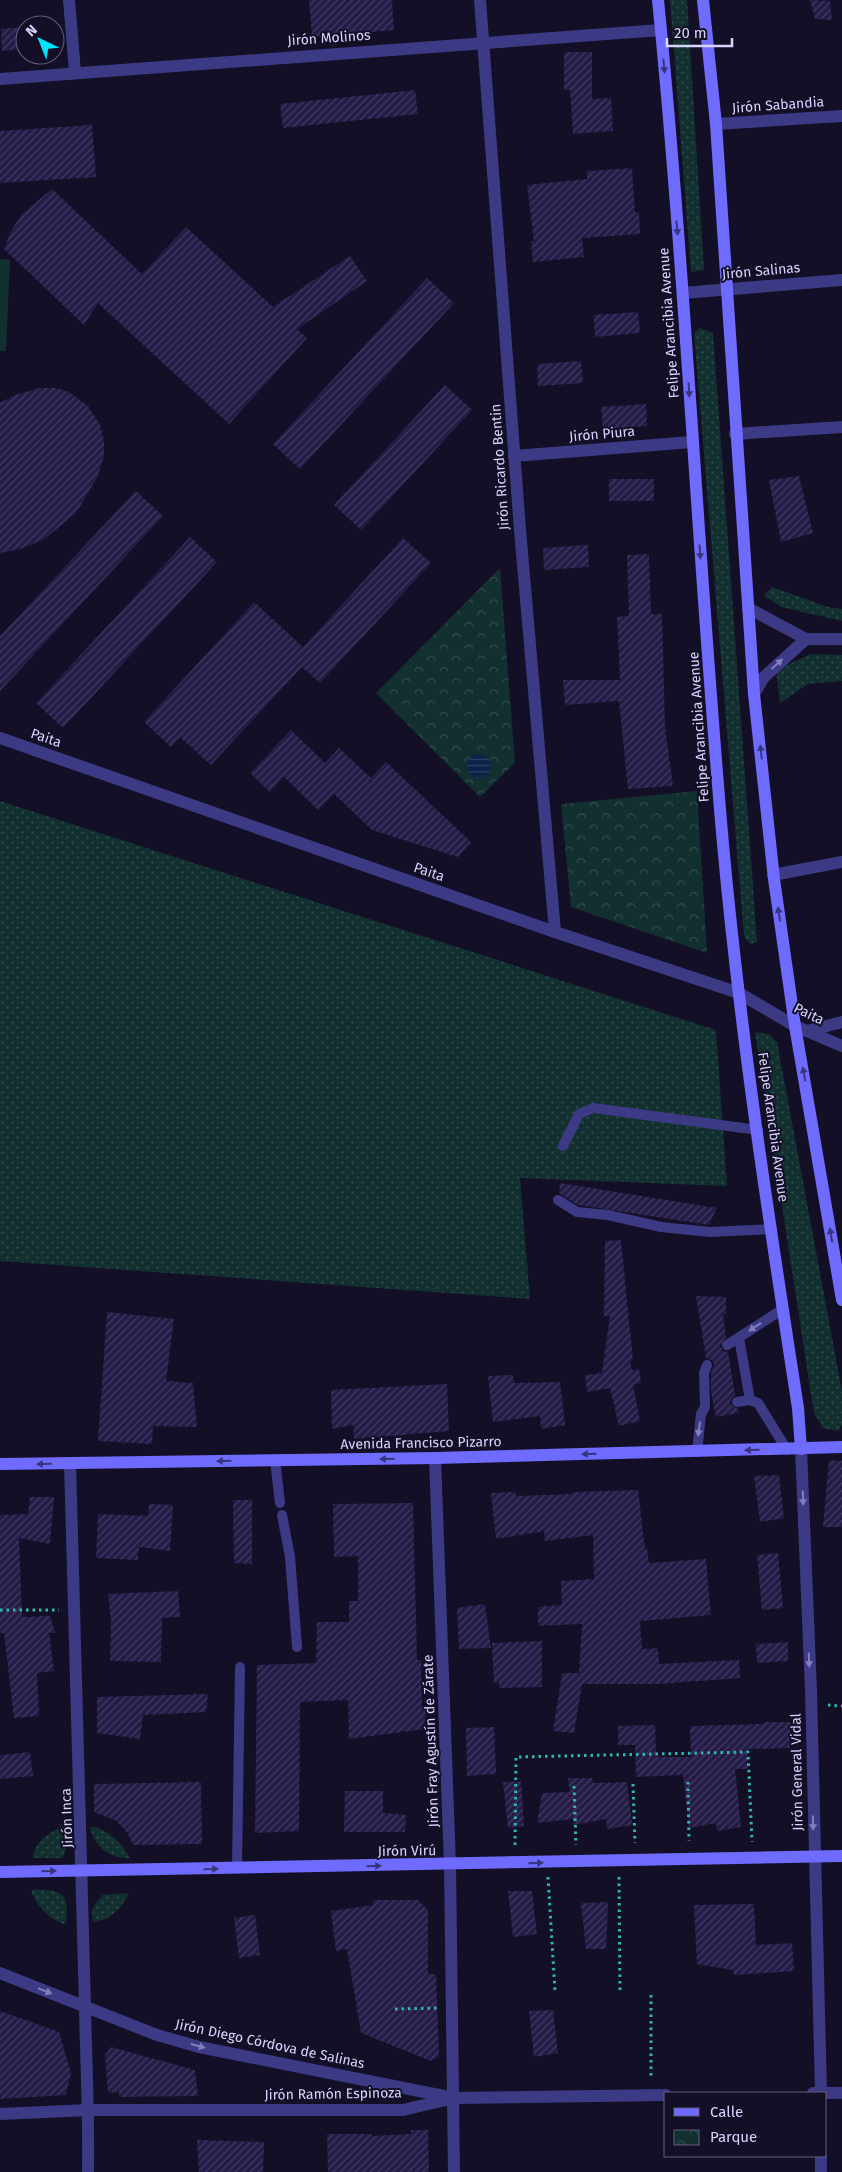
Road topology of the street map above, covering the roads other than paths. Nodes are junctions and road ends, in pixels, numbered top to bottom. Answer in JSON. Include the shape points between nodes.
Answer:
{"nodes":[{"id":1,"x":69,"y":0,"type":"edge"},
{"id":2,"x":480,"y":0,"type":"edge"},
{"id":3,"x":658,"y":0,"type":"edge"},
{"id":4,"x":703,"y":0,"type":"edge"},
{"id":5,"x":661,"y":30,"type":"junction"},
{"id":6,"x":484,"y":42,"type":"junction"},
{"id":7,"x":75,"y":72,"type":"junction"},
{"id":8,"x":0,"y":79,"type":"edge"},
{"id":9,"x":842,"y":116,"type":"edge"},
{"id":10,"x":716,"y":124,"type":"junction"},
{"id":11,"x":842,"y":280,"type":"edge"},
{"id":12,"x":727,"y":289,"type":"junction"},
{"id":13,"x":683,"y":293,"type":"junction"},
{"id":14,"x":842,"y":428,"type":"edge"},
{"id":15,"x":736,"y":434,"type":"junction"},
{"id":16,"x":692,"y":442,"type":"junction"},
{"id":17,"x":514,"y":456,"type":"junction"},
{"id":18,"x":748,"y":608,"type":"junction"},
{"id":19,"x":806,"y":639,"type":"junction"},
{"id":20,"x":842,"y":639,"type":"edge"},
{"id":21,"x":754,"y":694,"type":"junction"},
{"id":22,"x":0,"y":738,"type":"edge"},
{"id":23,"x":842,"y":862,"type":"edge"},
{"id":24,"x":773,"y":875,"type":"junction"},
{"id":25,"x":555,"y":932,"type":"junction"},
{"id":26,"x":739,"y":993,"type":"junction"},
{"id":27,"x":842,"y":1022,"type":"edge"},
{"id":28,"x":801,"y":1028,"type":"junction"},
{"id":29,"x":842,"y":1046,"type":"edge"},
{"id":30,"x":758,"y":1130,"type":"junction"},
{"id":31,"x":563,"y":1146,"type":"dead end"},
{"id":32,"x":558,"y":1200,"type":"dead end"},
{"id":33,"x":772,"y":1229,"type":"junction"},
{"id":34,"x":842,"y":1300,"type":"edge"},
{"id":35,"x":783,"y":1309,"type":"junction"},
{"id":36,"x":739,"y":1338,"type":"junction"},
{"id":37,"x":727,"y":1345,"type":"dead end"},
{"id":38,"x":707,"y":1365,"type":"dead end"},
{"id":39,"x":750,"y":1400,"type":"junction"},
{"id":40,"x":736,"y":1402,"type":"dead end"},
{"id":41,"x":842,"y":1447,"type":"edge"},
{"id":42,"x":801,"y":1449,"type":"junction"},
{"id":43,"x":787,"y":1450,"type":"junction"},
{"id":44,"x":697,"y":1452,"type":"junction"},
{"id":45,"x":436,"y":1458,"type":"junction"},
{"id":46,"x":275,"y":1460,"type":"junction"},
{"id":47,"x":70,"y":1463,"type":"junction"},
{"id":48,"x":0,"y":1464,"type":"edge"},
{"id":49,"x":280,"y":1504,"type":"dead end"},
{"id":50,"x":282,"y":1515,"type":"dead end"},
{"id":51,"x":296,"y":1647,"type":"dead end"},
{"id":52,"x":240,"y":1667,"type":"dead end"},
{"id":53,"x":842,"y":1856,"type":"edge"},
{"id":54,"x":814,"y":1857,"type":"junction"},
{"id":55,"x":450,"y":1865,"type":"junction"},
{"id":56,"x":237,"y":1868,"type":"junction"},
{"id":57,"x":83,"y":1871,"type":"junction"},
{"id":58,"x":0,"y":1872,"type":"edge"},
{"id":59,"x":0,"y":1973,"type":"edge"},
{"id":60,"x":84,"y":2007,"type":"junction"},
{"id":61,"x":821,"y":2092,"type":"edge"},
{"id":62,"x":827,"y":2093,"type":"edge"},
{"id":63,"x":842,"y":2093,"type":"edge"},
{"id":64,"x":664,"y":2095,"type":"edge"},
{"id":65,"x":454,"y":2098,"type":"junction"},
{"id":66,"x":89,"y":2110,"type":"junction"},
{"id":67,"x":0,"y":2114,"type":"edge"},
{"id":68,"x":821,"y":2157,"type":"edge"},
{"id":69,"x":88,"y":2172,"type":"edge"},
{"id":70,"x":454,"y":2172,"type":"edge"},
{"id":71,"x":821,"y":2172,"type":"edge"}],
"edges":[{"from":1,"to":7,"type":"street"},
{"from":2,"to":6,"type":"street","name":"Jirón Ricardo Bentin"},
{"from":3,"to":5,"type":"main road","name":"Felipe Arancibia Avenue"},
{"from":4,"to":10,"type":"main road"},
{"from":5,"to":6,"type":"street","name":"Jirón Molinos"},
{"from":5,"to":13,"type":"main road","name":"Felipe Arancibia Avenue","one_way":true},
{"from":6,"to":7,"type":"street","name":"Jirón Molinos"},
{"from":6,"to":17,"type":"street","name":"Jirón Ricardo Bentin"},
{"from":7,"to":8,"type":"street","name":"Jirón Molinos"},
{"from":9,"to":10,"type":"street","name":"Jirón Sabandia"},
{"from":10,"to":12,"type":"main road"},
{"from":11,"to":12,"type":"street","name":"Jirón Salinas"},
{"from":12,"to":13,"type":"street","name":"Jirón Salinas"},
{"from":12,"to":15,"type":"main road"},
{"from":13,"to":16,"type":"main road","name":"Felipe Arancibia Avenue","one_way":true},
{"from":14,"to":15,"type":"street"},
{"from":15,"to":18,"type":"main road"},
{"from":16,"to":17,"type":"street","name":"Jirón Piura"},
{"from":16,"to":26,"type":"main road","name":"Felipe Arancibia Avenue","one_way":true},
{"from":17,"to":25,"type":"street","name":"Jirón Ricardo Bentin"},
{"from":18,"to":19,"type":"street"},
{"from":18,"to":21,"type":"main road"},
{"from":19,"to":20,"type":"street"},
{"from":21,"to":19,"type":"street","one_way":true,"via":[[764,677]]},
{"from":24,"to":21,"type":"main road","one_way":true},
{"from":22,"to":25,"type":"street","name":"Paita"},
{"from":23,"to":24,"type":"street"},
{"from":28,"to":24,"type":"main road","one_way":true},
{"from":25,"to":26,"type":"street","name":"Paita"},
{"from":26,"to":28,"type":"street","name":"Paita"},
{"from":26,"to":30,"type":"main road","name":"Felipe Arancibia Avenue"},
{"from":27,"to":28,"type":"street"},
{"from":28,"to":29,"type":"street","name":"Paita"},
{"from":34,"to":28,"type":"main road","one_way":true},
{"from":30,"to":31,"type":"lane","via":[[593,1108],[579,1114]]},
{"from":30,"to":33,"type":"main road","name":"Felipe Arancibia Avenue"},
{"from":32,"to":33,"type":"lane","via":[[577,1212],[661,1227],[710,1232]]},
{"from":33,"to":35,"type":"main road","name":"Felipe Arancibia Avenue"},
{"from":35,"to":36,"type":"lane","one_way":true},
{"from":35,"to":42,"type":"main road","name":"Felipe Arancibia Avenue"},
{"from":36,"to":37,"type":"lane"},
{"from":36,"to":39,"type":"lane"},
{"from":38,"to":44,"type":"lane","one_way":true,"via":[[704,1373],[709,1407],[701,1414]]},
{"from":39,"to":40,"type":"lane"},
{"from":39,"to":43,"type":"lane","via":[[758,1404]]},
{"from":41,"to":42,"type":"main road","name":"Avenida Francisco Pizarro"},
{"from":42,"to":43,"type":"main road","name":"Avenida Francisco Pizarro"},
{"from":42,"to":54,"type":"street","name":"Jirón General Vidal","one_way":true},
{"from":43,"to":44,"type":"main road","name":"Avenida Francisco Pizarro","one_way":true},
{"from":44,"to":45,"type":"main road","name":"Avenida Francisco Pizarro","one_way":true},
{"from":45,"to":46,"type":"main road","name":"Avenida Francisco Pizarro","one_way":true},
{"from":45,"to":55,"type":"street","name":"Jirón Fray Agustín de Zárate"},
{"from":46,"to":47,"type":"main road","name":"Avenida Francisco Pizarro","one_way":true},
{"from":46,"to":49,"type":"lane"},
{"from":47,"to":48,"type":"main road","name":"Avenida Francisco Pizarro","one_way":true},
{"from":47,"to":57,"type":"street","name":"Jirón Inca"},
{"from":50,"to":51,"type":"lane","via":[[290,1557]]},
{"from":52,"to":56,"type":"lane"},
{"from":53,"to":54,"type":"main road","name":"Jirón Virú"},
{"from":55,"to":54,"type":"main road","name":"Jirón Virú","one_way":true},
{"from":54,"to":61,"type":"street","name":"Jirón General Vidal"},
{"from":56,"to":55,"type":"main road","name":"Jirón Virú","one_way":true},
{"from":55,"to":65,"type":"street","name":"Jirón Fray Agustín de Zárate"},
{"from":57,"to":56,"type":"main road","name":"Jirón Virú","one_way":true},
{"from":58,"to":57,"type":"main road","name":"Jirón Virú","one_way":true},
{"from":57,"to":60,"type":"street","name":"Jirón Inca"},
{"from":59,"to":60,"type":"street","name":"Jirón Diego Córdova de Salinas","one_way":true},
{"from":60,"to":65,"type":"street","name":"Jirón Diego Córdova de Salinas","one_way":true,"via":[[156,2035],[199,2047]]},
{"from":60,"to":66,"type":"street","name":"Jirón Inca"},
{"from":62,"to":63,"type":"street"},
{"from":64,"to":65,"type":"street","name":"Jirón Ramón Espinoza"},
{"from":65,"to":66,"type":"street","name":"Jirón Ramón Espinoza","via":[[403,2110]]},
{"from":65,"to":70,"type":"street","name":"Jirón Fray Agustín de Zárate"},
{"from":66,"to":67,"type":"street","name":"Jirón Ramón Espinoza"},
{"from":66,"to":69,"type":"street","name":"Jirón Inca"},
{"from":68,"to":71,"type":"street"}]}
